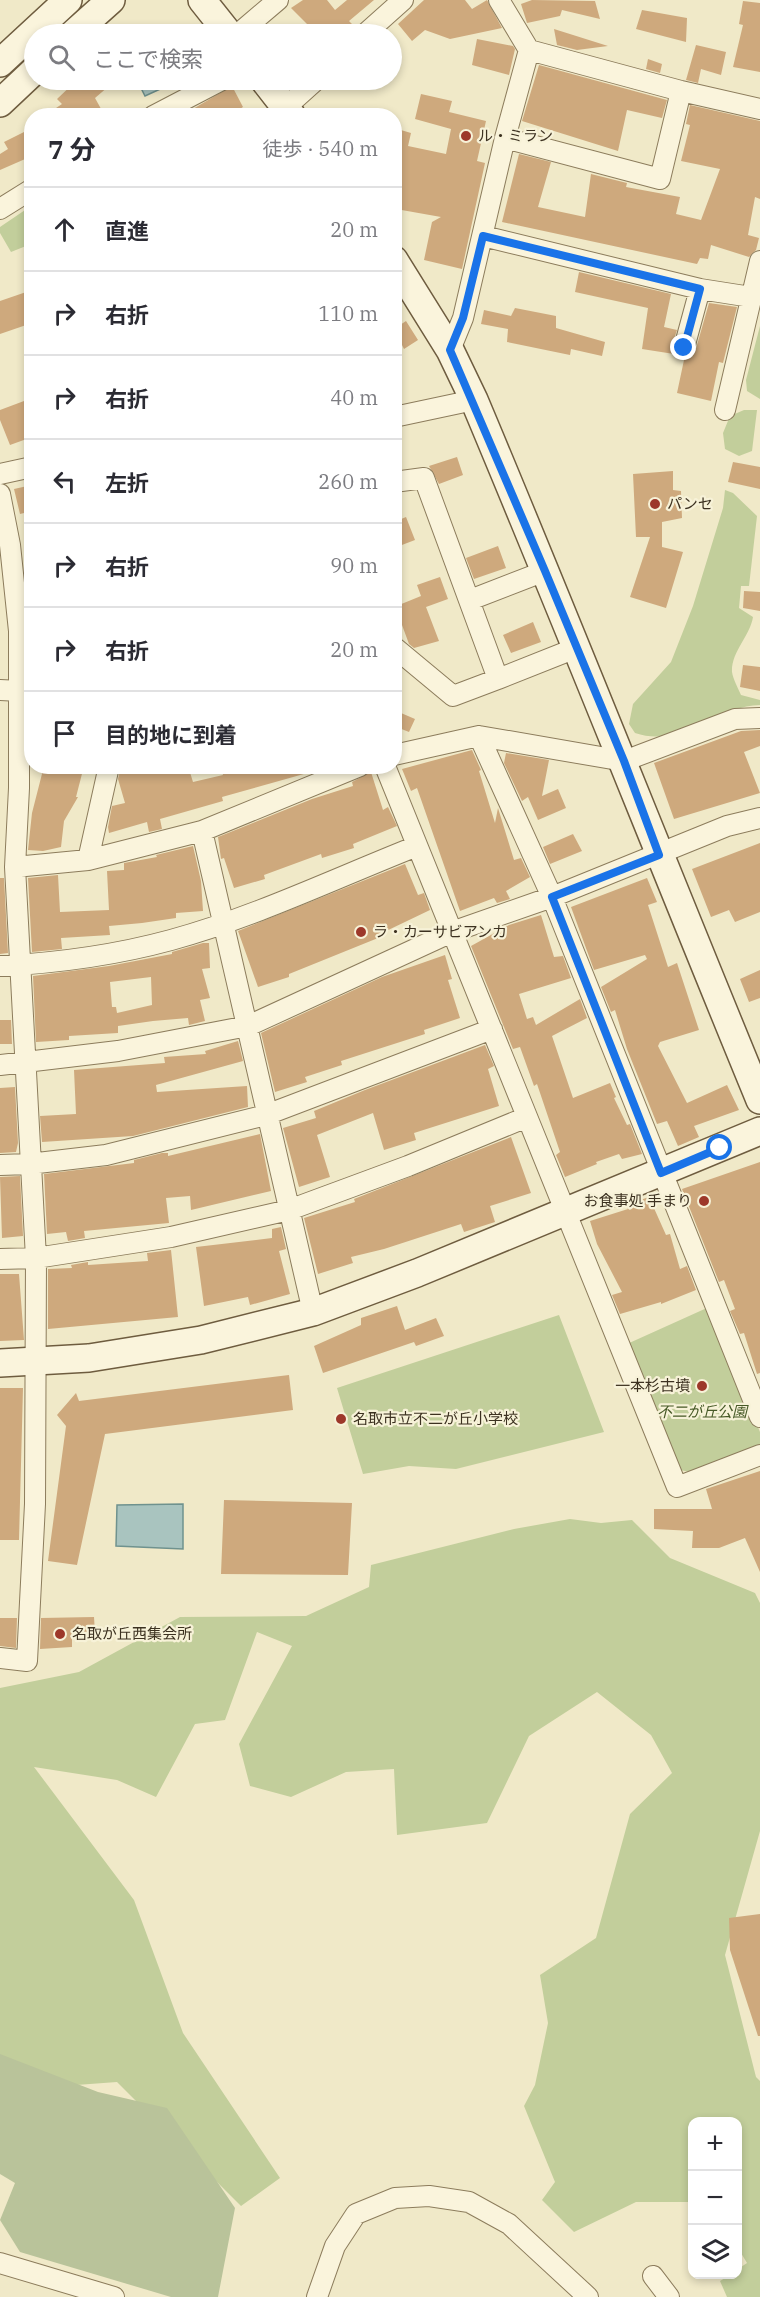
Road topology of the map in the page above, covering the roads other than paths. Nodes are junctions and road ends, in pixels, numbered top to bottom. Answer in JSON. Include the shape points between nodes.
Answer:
{"nodes":[{"id":1,"x":68,"y":0,"type":"edge"},
{"id":2,"x":111,"y":0,"type":"edge"},
{"id":3,"x":202,"y":0,"type":"edge"},
{"id":4,"x":278,"y":0,"type":"edge"},
{"id":5,"x":403,"y":0,"type":"edge"},
{"id":6,"x":502,"y":1,"type":"edge"},
{"id":7,"x":42,"y":24,"type":"edge"},
{"id":8,"x":85,"y":24,"type":"edge"},
{"id":9,"x":221,"y":24,"type":"edge"},
{"id":10,"x":250,"y":24,"type":"edge"},
{"id":11,"x":377,"y":24,"type":"edge"},
{"id":12,"x":24,"y":41,"type":"edge"},
{"id":13,"x":529,"y":50,"type":"junction"},
{"id":14,"x":0,"y":63,"type":"edge"},
{"id":15,"x":24,"y":80,"type":"edge"},
{"id":16,"x":203,"y":90,"type":"edge"},
{"id":17,"x":272,"y":90,"type":"edge"},
{"id":18,"x":307,"y":90,"type":"edge"},
{"id":19,"x":681,"y":91,"type":"junction"},
{"id":20,"x":0,"y":103,"type":"edge"},
{"id":21,"x":168,"y":108,"type":"edge"},
{"id":22,"x":287,"y":108,"type":"edge"},
{"id":23,"x":292,"y":108,"type":"edge"},
{"id":24,"x":760,"y":109,"type":"edge"},
{"id":25,"x":505,"y":138,"type":"junction"},
{"id":26,"x":24,"y":194,"type":"edge"},
{"id":27,"x":0,"y":209,"type":"edge"},
{"id":28,"x":483,"y":236,"type":"junction"},
{"id":29,"x":760,"y":261,"type":"edge"},
{"id":30,"x":402,"y":273,"type":"edge"},
{"id":31,"x":700,"y":289,"type":"junction"},
{"id":32,"x":751,"y":297,"type":"junction"},
{"id":33,"x":684,"y":348,"type":"dead end"},
{"id":34,"x":450,"y":350,"type":"junction"},
{"id":35,"x":474,"y":400,"type":"junction"},
{"id":36,"x":725,"y":410,"type":"dead end"},
{"id":37,"x":402,"y":415,"type":"edge"},
{"id":38,"x":24,"y":469,"type":"edge"},
{"id":39,"x":0,"y":474,"type":"edge"},
{"id":40,"x":402,"y":481,"type":"edge"},
{"id":41,"x":0,"y":494,"type":"edge"},
{"id":42,"x":545,"y":571,"type":"junction"},
{"id":43,"x":470,"y":600,"type":"junction"},
{"id":44,"x":24,"y":617,"type":"edge"},
{"id":45,"x":24,"y":648,"type":"edge"},
{"id":46,"x":576,"y":648,"type":"junction"},
{"id":47,"x":402,"y":654,"type":"edge"},
{"id":48,"x":498,"y":679,"type":"junction"},
{"id":49,"x":0,"y":690,"type":"edge"},
{"id":50,"x":20,"y":691,"type":"junction"},
{"id":51,"x":760,"y":718,"type":"edge"},
{"id":52,"x":479,"y":736,"type":"junction"},
{"id":53,"x":402,"y":753,"type":"edge"},
{"id":54,"x":624,"y":761,"type":"junction"},
{"id":55,"x":107,"y":774,"type":"edge"},
{"id":56,"x":341,"y":774,"type":"edge"},
{"id":57,"x":388,"y":774,"type":"edge"},
{"id":58,"x":10,"y":788,"type":"edge"},
{"id":59,"x":760,"y":818,"type":"edge"},
{"id":60,"x":202,"y":831,"type":"junction"},
{"id":61,"x":417,"y":846,"type":"junction"},
{"id":62,"x":10,"y":854,"type":"edge"},
{"id":63,"x":659,"y":855,"type":"junction"},
{"id":64,"x":88,"y":860,"type":"junction"},
{"id":65,"x":552,"y":897,"type":"junction"},
{"id":66,"x":225,"y":923,"type":"junction"},
{"id":67,"x":452,"y":932,"type":"junction"},
{"id":68,"x":20,"y":965,"type":"junction"},
{"id":69,"x":0,"y":966,"type":"edge"},
{"id":70,"x":248,"y":1026,"type":"junction"},
{"id":71,"x":492,"y":1029,"type":"junction"},
{"id":72,"x":27,"y":1064,"type":"junction"},
{"id":73,"x":0,"y":1065,"type":"edge"},
{"id":74,"x":760,"y":1100,"type":"edge"},
{"id":75,"x":266,"y":1115,"type":"junction"},
{"id":76,"x":527,"y":1117,"type":"junction"},
{"id":77,"x":760,"y":1131,"type":"edge"},
{"id":78,"x":29,"y":1164,"type":"junction"},
{"id":79,"x":0,"y":1165,"type":"edge"},
{"id":80,"x":661,"y":1173,"type":"junction"},
{"id":81,"x":289,"y":1210,"type":"junction"},
{"id":82,"x":566,"y":1212,"type":"junction"},
{"id":83,"x":36,"y":1258,"type":"junction"},
{"id":84,"x":0,"y":1259,"type":"edge"},
{"id":85,"x":313,"y":1312,"type":"junction"},
{"id":86,"x":37,"y":1362,"type":"junction"},
{"id":87,"x":0,"y":1363,"type":"edge"},
{"id":88,"x":760,"y":1417,"type":"edge"},
{"id":89,"x":760,"y":1455,"type":"edge"},
{"id":90,"x":0,"y":1658,"type":"edge"},
{"id":91,"x":0,"y":2263,"type":"edge"},
{"id":92,"x":653,"y":2276,"type":"dead end"},
{"id":93,"x":114,"y":2297,"type":"edge"},
{"id":94,"x":317,"y":2297,"type":"edge"},
{"id":95,"x":588,"y":2297,"type":"edge"},
{"id":96,"x":669,"y":2297,"type":"edge"}],
"edges":[{"from":1,"to":7,"type":"street"},
{"from":2,"to":8,"type":"street"},
{"from":3,"to":9,"type":"street"},
{"from":4,"to":10,"type":"street"},
{"from":5,"to":11,"type":"street"},
{"from":6,"to":13,"type":"street"},
{"from":12,"to":14,"type":"street"},
{"from":13,"to":19,"type":"street"},
{"from":13,"to":25,"type":"street"},
{"from":15,"to":20,"type":"street"},
{"from":16,"to":21,"type":"street"},
{"from":17,"to":22,"type":"street"},
{"from":18,"to":23,"type":"street"},
{"from":19,"to":24,"type":"street"},
{"from":19,"to":25,"type":"street","via":[[660,179]]},
{"from":25,"to":28,"type":"street"},
{"from":26,"to":27,"type":"street"},
{"from":28,"to":31,"type":"street"},
{"from":28,"to":34,"type":"street","via":[[463,318]]},
{"from":29,"to":32,"type":"street"},
{"from":30,"to":34,"type":"street"},
{"from":31,"to":32,"type":"street"},
{"from":31,"to":33,"type":"street"},
{"from":32,"to":36,"type":"street"},
{"from":34,"to":35,"type":"street"},
{"from":35,"to":37,"type":"street"},
{"from":35,"to":42,"type":"street"},
{"from":38,"to":39,"type":"street"},
{"from":40,"to":43,"type":"street","via":[[424,478]]},
{"from":41,"to":44,"type":"street"},
{"from":42,"to":43,"type":"street"},
{"from":42,"to":46,"type":"street"},
{"from":43,"to":48,"type":"street"},
{"from":45,"to":50,"type":"street"},
{"from":46,"to":48,"type":"street"},
{"from":46,"to":54,"type":"street"},
{"from":47,"to":48,"type":"street","via":[[453,696]]},
{"from":49,"to":50,"type":"street"},
{"from":50,"to":58,"type":"street"},
{"from":51,"to":54,"type":"street","via":[[735,719]]},
{"from":52,"to":53,"type":"street"},
{"from":52,"to":54,"type":"street"},
{"from":52,"to":65,"type":"street"},
{"from":54,"to":63,"type":"street"},
{"from":55,"to":64,"type":"street"},
{"from":56,"to":60,"type":"street"},
{"from":57,"to":61,"type":"street"},
{"from":58,"to":62,"type":"street"},
{"from":59,"to":63,"type":"street","via":[[727,826]]},
{"from":60,"to":64,"type":"street"},
{"from":60,"to":66,"type":"street"},
{"from":61,"to":66,"type":"street"},
{"from":61,"to":67,"type":"street"},
{"from":62,"to":64,"type":"street"},
{"from":62,"to":68,"type":"street"},
{"from":63,"to":65,"type":"street"},
{"from":63,"to":74,"type":"street"},
{"from":65,"to":67,"type":"street"},
{"from":65,"to":80,"type":"street"},
{"from":66,"to":68,"type":"street","via":[[148,945]]},
{"from":66,"to":70,"type":"street"},
{"from":67,"to":70,"type":"street"},
{"from":67,"to":71,"type":"street"},
{"from":68,"to":69,"type":"street"},
{"from":68,"to":72,"type":"street"},
{"from":70,"to":72,"type":"street","via":[[118,1052]]},
{"from":70,"to":75,"type":"street"},
{"from":71,"to":75,"type":"street"},
{"from":71,"to":76,"type":"street"},
{"from":72,"to":73,"type":"street"},
{"from":72,"to":78,"type":"street"},
{"from":75,"to":78,"type":"street","via":[[106,1155]]},
{"from":75,"to":81,"type":"street"},
{"from":76,"to":81,"type":"street"},
{"from":76,"to":82,"type":"street"},
{"from":77,"to":80,"type":"street"},
{"from":78,"to":79,"type":"street"},
{"from":78,"to":83,"type":"street"},
{"from":80,"to":82,"type":"street"},
{"from":80,"to":88,"type":"street"},
{"from":81,"to":83,"type":"street","via":[[171,1237]]},
{"from":81,"to":85,"type":"street"},
{"from":82,"to":85,"type":"street"},
{"from":82,"to":89,"type":"street","via":[[677,1487]]},
{"from":83,"to":84,"type":"street"},
{"from":83,"to":86,"type":"street"},
{"from":85,"to":86,"type":"street","via":[[201,1340]]},
{"from":86,"to":87,"type":"street"},
{"from":86,"to":90,"type":"street","via":[[27,1661]]},
{"from":91,"to":93,"type":"street"},
{"from":92,"to":96,"type":"street"},
{"from":94,"to":95,"type":"street","via":[[335,2246],[356,2214],[395,2198],[429,2196],[469,2202],[509,2224]]}]}
